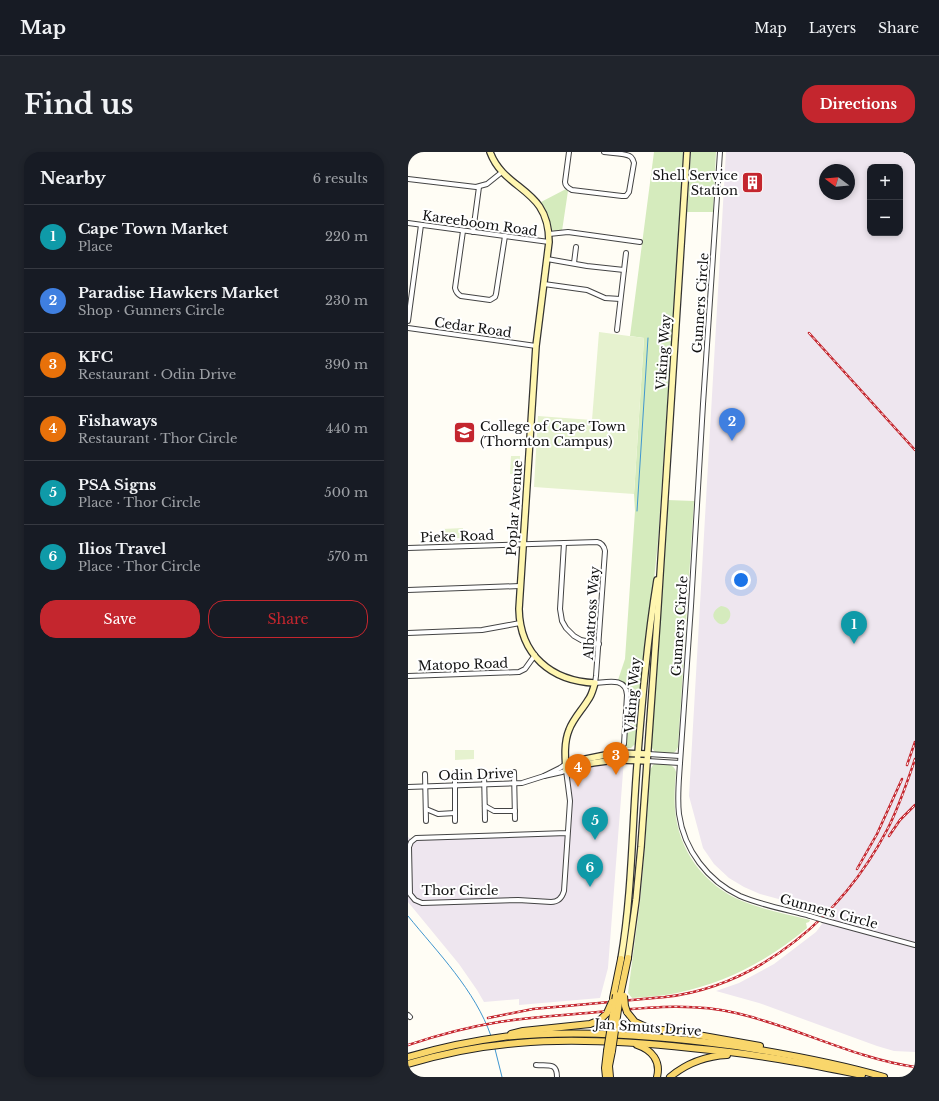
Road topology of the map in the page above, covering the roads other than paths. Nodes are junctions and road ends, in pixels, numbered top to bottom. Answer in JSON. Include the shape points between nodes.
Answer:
{"nodes":[{"id":1,"x":490,"y":152,"type":"edge"},
{"id":2,"x":569,"y":152,"type":"edge"},
{"id":3,"x":604,"y":152,"type":"edge"},
{"id":4,"x":687,"y":152,"type":"edge"},
{"id":5,"x":720,"y":152,"type":"edge"},
{"id":6,"x":502,"y":172,"type":"junction"},
{"id":7,"x":408,"y":179,"type":"edge"},
{"id":8,"x":479,"y":187,"type":"junction"},
{"id":9,"x":408,"y":223,"type":"edge"},
{"id":10,"x":420,"y":225,"type":"junction"},
{"id":11,"x":463,"y":230,"type":"junction"},
{"id":12,"x":473,"y":232,"type":"junction"},
{"id":13,"x":549,"y":234,"type":"junction"},
{"id":14,"x":505,"y":236,"type":"junction"},
{"id":15,"x":549,"y":242,"type":"junction"},
{"id":16,"x":640,"y":242,"type":"dead end"},
{"id":17,"x":576,"y":247,"type":"dead end"},
{"id":18,"x":626,"y":253,"type":"dead end"},
{"id":19,"x":547,"y":259,"type":"junction"},
{"id":20,"x":574,"y":264,"type":"junction"},
{"id":21,"x":624,"y":270,"type":"junction"},
{"id":22,"x":544,"y":284,"type":"junction"},
{"id":23,"x":410,"y":289,"type":"edge"},
{"id":24,"x":620,"y":299,"type":"junction"},
{"id":25,"x":408,"y":321,"type":"edge"},
{"id":26,"x":408,"y":328,"type":"edge"},
{"id":27,"x":617,"y":330,"type":"dead end"},
{"id":28,"x":536,"y":346,"type":"junction"},
{"id":29,"x":564,"y":543,"type":"junction"},
{"id":30,"x":523,"y":544,"type":"junction"},
{"id":31,"x":602,"y":545,"type":"joint"},
{"id":32,"x":408,"y":548,"type":"edge"},
{"id":33,"x":661,"y":554,"type":"junction"},
{"id":34,"x":520,"y":586,"type":"junction"},
{"id":35,"x":408,"y":590,"type":"edge"},
{"id":36,"x":520,"y":624,"type":"junction"},
{"id":37,"x":408,"y":633,"type":"edge"},
{"id":38,"x":599,"y":644,"type":"junction"},
{"id":39,"x":535,"y":656,"type":"junction"},
{"id":40,"x":408,"y":676,"type":"edge"},
{"id":41,"x":595,"y":683,"type":"junction"},
{"id":42,"x":624,"y":744,"type":"dead end"},
{"id":43,"x":638,"y":753,"type":"junction"},
{"id":44,"x":648,"y":754,"type":"junction"},
{"id":45,"x":680,"y":756,"type":"junction"},
{"id":46,"x":637,"y":760,"type":"junction"},
{"id":47,"x":647,"y":761,"type":"junction"},
{"id":48,"x":680,"y":763,"type":"junction"},
{"id":49,"x":566,"y":767,"type":"junction"},
{"id":50,"x":484,"y":772,"type":"dead end"},
{"id":51,"x":514,"y":772,"type":"dead end"},
{"id":52,"x":455,"y":773,"type":"dead end"},
{"id":53,"x":425,"y":774,"type":"dead end"},
{"id":54,"x":514,"y":784,"type":"junction"},
{"id":55,"x":484,"y":785,"type":"junction"},
{"id":56,"x":425,"y":786,"type":"junction"},
{"id":57,"x":455,"y":786,"type":"junction"},
{"id":58,"x":408,"y":787,"type":"edge"},
{"id":59,"x":485,"y":806,"type":"junction"},
{"id":60,"x":426,"y":809,"type":"junction"},
{"id":61,"x":515,"y":811,"type":"junction"},
{"id":62,"x":455,"y":813,"type":"junction"},
{"id":63,"x":515,"y":819,"type":"dead end"},
{"id":64,"x":455,"y":820,"type":"dead end"},
{"id":65,"x":485,"y":820,"type":"dead end"},
{"id":66,"x":426,"y":821,"type":"dead end"},
{"id":67,"x":568,"y":833,"type":"junction"},
{"id":68,"x":915,"y":945,"type":"edge"},
{"id":69,"x":624,"y":958,"type":"junction"},
{"id":70,"x":618,"y":996,"type":"junction"},
{"id":71,"x":500,"y":1038,"type":"junction"},
{"id":72,"x":620,"y":1042,"type":"junction"},
{"id":73,"x":609,"y":1051,"type":"junction"},
{"id":74,"x":743,"y":1054,"type":"junction"},
{"id":75,"x":788,"y":1055,"type":"junction"},
{"id":76,"x":408,"y":1057,"type":"edge"},
{"id":77,"x":408,"y":1064,"type":"edge"},
{"id":78,"x":536,"y":1066,"type":"dead end"},
{"id":79,"x":557,"y":1077,"type":"edge"},
{"id":80,"x":606,"y":1077,"type":"edge"},
{"id":81,"x":610,"y":1077,"type":"edge"},
{"id":82,"x":657,"y":1077,"type":"edge"},
{"id":83,"x":670,"y":1077,"type":"edge"},
{"id":84,"x":873,"y":1077,"type":"edge"},
{"id":85,"x":884,"y":1077,"type":"edge"}],
"edges":[{"from":1,"to":6,"type":"main road","name":"Poplar Avenue"},
{"from":2,"to":3,"type":"street","via":[[565,182],[567,187],[572,190],[626,196],[633,160],[627,155]]},
{"from":4,"to":33,"type":"main road","name":"Viking Way"},
{"from":5,"to":45,"type":"street","name":"Gunners Circle"},
{"from":6,"to":8,"type":"street"},
{"from":6,"to":13,"type":"main road","name":"Poplar Avenue","via":[[538,203],[546,218]]},
{"from":7,"to":8,"type":"street"},
{"from":8,"to":12,"type":"street"},
{"from":9,"to":10,"type":"street","name":"Kareeboom Road"},
{"from":10,"to":11,"type":"street","name":"Kareeboom Road"},
{"from":10,"to":23,"type":"street"},
{"from":11,"to":12,"type":"street","name":"Kareeboom Road"},
{"from":11,"to":14,"type":"street","via":[[455,288],[461,296],[490,300],[495,297]]},
{"from":12,"to":14,"type":"street","name":"Kareeboom Road"},
{"from":13,"to":15,"type":"main road","name":"Poplar Avenue"},
{"from":13,"to":16,"type":"street","name":"Kareeboom Road","via":[[568,232]]},
{"from":14,"to":15,"type":"street","name":"Kareeboom Road"},
{"from":15,"to":19,"type":"main road","name":"Poplar Avenue"},
{"from":17,"to":20,"type":"street"},
{"from":18,"to":21,"type":"street"},
{"from":19,"to":20,"type":"street"},
{"from":19,"to":22,"type":"main road","name":"Poplar Avenue"},
{"from":20,"to":21,"type":"street"},
{"from":21,"to":24,"type":"street"},
{"from":22,"to":24,"type":"street","via":[[587,290],[602,297]]},
{"from":22,"to":28,"type":"main road","name":"Poplar Avenue"},
{"from":23,"to":25,"type":"street"},
{"from":24,"to":27,"type":"street"},
{"from":26,"to":28,"type":"street","name":"Cedar Road"},
{"from":28,"to":30,"type":"main road","name":"Poplar Avenue"},
{"from":29,"to":30,"type":"street","name":"Pieke Road"},
{"from":29,"to":31,"type":"street","name":"Pieke Road","via":[[597,542]]},
{"from":29,"to":38,"type":"street","via":[[560,610],[562,621],[574,636]]},
{"from":30,"to":32,"type":"street","name":"Pieke Road"},
{"from":30,"to":34,"type":"main road","name":"Poplar Avenue"},
{"from":31,"to":38,"type":"street","name":"Albatross Way","via":[[605,551]]},
{"from":33,"to":43,"type":"main road","name":"Viking Way","via":[[650,619]]},
{"from":33,"to":44,"type":"main road","name":"Viking Way"},
{"from":34,"to":35,"type":"street"},
{"from":34,"to":36,"type":"main road","name":"Poplar Avenue"},
{"from":36,"to":37,"type":"street","via":[[482,630]]},
{"from":36,"to":39,"type":"main road","name":"Poplar Avenue"},
{"from":38,"to":41,"type":"street","name":"Albatross Way"},
{"from":39,"to":40,"type":"street","name":"Matopo Road","via":[[525,669],[519,672]]},
{"from":39,"to":41,"type":"main road","name":"Poplar Avenue","via":[[561,676]]},
{"from":41,"to":42,"type":"street","name":"Poplar Avenue","via":[[618,682],[626,688]]},
{"from":41,"to":49,"type":"main road","via":[[589,698],[568,731]]},
{"from":43,"to":44,"type":"main road","name":"Odin Drive"},
{"from":43,"to":46,"type":"main road","name":"Viking Way"},
{"from":43,"to":49,"type":"main road","name":"Odin Drive","via":[[614,753],[571,762]]},
{"from":44,"to":45,"type":"street","name":"Odin Drive"},
{"from":44,"to":47,"type":"main road","name":"Viking Way"},
{"from":45,"to":48,"type":"street","name":"Gunners Circle"},
{"from":46,"to":47,"type":"main road","name":"Odin Drive"},
{"from":46,"to":49,"type":"main road","name":"Odin Drive","via":[[608,760]]},
{"from":46,"to":69,"type":"main road","name":"Viking Way"},
{"from":47,"to":48,"type":"street","name":"Odin Drive"},
{"from":47,"to":69,"type":"main road","name":"Viking Way","via":[[636,900]]},
{"from":48,"to":68,"type":"street","name":"Gunners Circle","bridge":true,"via":[[678,803],[680,823],[686,841],[700,864],[722,886],[754,901]]},
{"from":49,"to":54,"type":"street","name":"Odin Drive","via":[[527,782]]},
{"from":49,"to":67,"type":"street","name":"Thor Circle","via":[[570,801]]},
{"from":50,"to":55,"type":"street"},
{"from":51,"to":54,"type":"street"},
{"from":52,"to":57,"type":"street"},
{"from":53,"to":56,"type":"street"},
{"from":54,"to":55,"type":"street","name":"Odin Drive"},
{"from":54,"to":61,"type":"street"},
{"from":55,"to":57,"type":"street","name":"Odin Drive"},
{"from":55,"to":59,"type":"street"},
{"from":56,"to":57,"type":"street","name":"Odin Drive"},
{"from":56,"to":58,"type":"street","name":"Odin Drive"},
{"from":56,"to":60,"type":"street"},
{"from":57,"to":62,"type":"street"},
{"from":59,"to":61,"type":"street","via":[[494,811]]},
{"from":59,"to":65,"type":"street"},
{"from":60,"to":62,"type":"street","via":[[438,814]]},
{"from":60,"to":66,"type":"street"},
{"from":61,"to":63,"type":"street"},
{"from":62,"to":64,"type":"street"},
{"from":67,"to":67,"type":"street","name":"Thor Circle","via":[[564,891],[556,902],[518,900],[422,903],[410,894],[409,847],[416,838]]},
{"from":69,"to":70,"type":"main road"},
{"from":70,"to":71,"type":"main road","bridge":true,"via":[[607,1014],[590,1024],[523,1031]]},
{"from":70,"to":73,"type":"main road","bridge":true},
{"from":70,"to":75,"type":"main road","bridge":true,"via":[[635,1022],[645,1027],[742,1043]]},
{"from":71,"to":75,"type":"main road","name":"Jan Smuts Drive","via":[[544,1034],[621,1035],[711,1043]]},
{"from":71,"to":76,"type":"main road","name":"Jan Smuts Drive","via":[[449,1046]]},
{"from":72,"to":74,"type":"main road","name":"Jan Smuts Drive"},
{"from":72,"to":77,"type":"main road","name":"Jan Smuts Drive","via":[[500,1045],[454,1052]]},
{"from":72,"to":82,"type":"main road","via":[[638,1045],[650,1052],[657,1062]]},
{"from":73,"to":80,"type":"main road","via":[[605,1068]]},
{"from":73,"to":81,"type":"main road"},
{"from":74,"to":83,"type":"main road","via":[[718,1055],[698,1060]]},
{"from":74,"to":84,"type":"main road","name":"Jan Smuts Drive","via":[[789,1060]]},
{"from":75,"to":85,"type":"main road","name":"Jan Smuts Drive"},
{"from":78,"to":79,"type":"street","via":[[554,1067]]}]}
